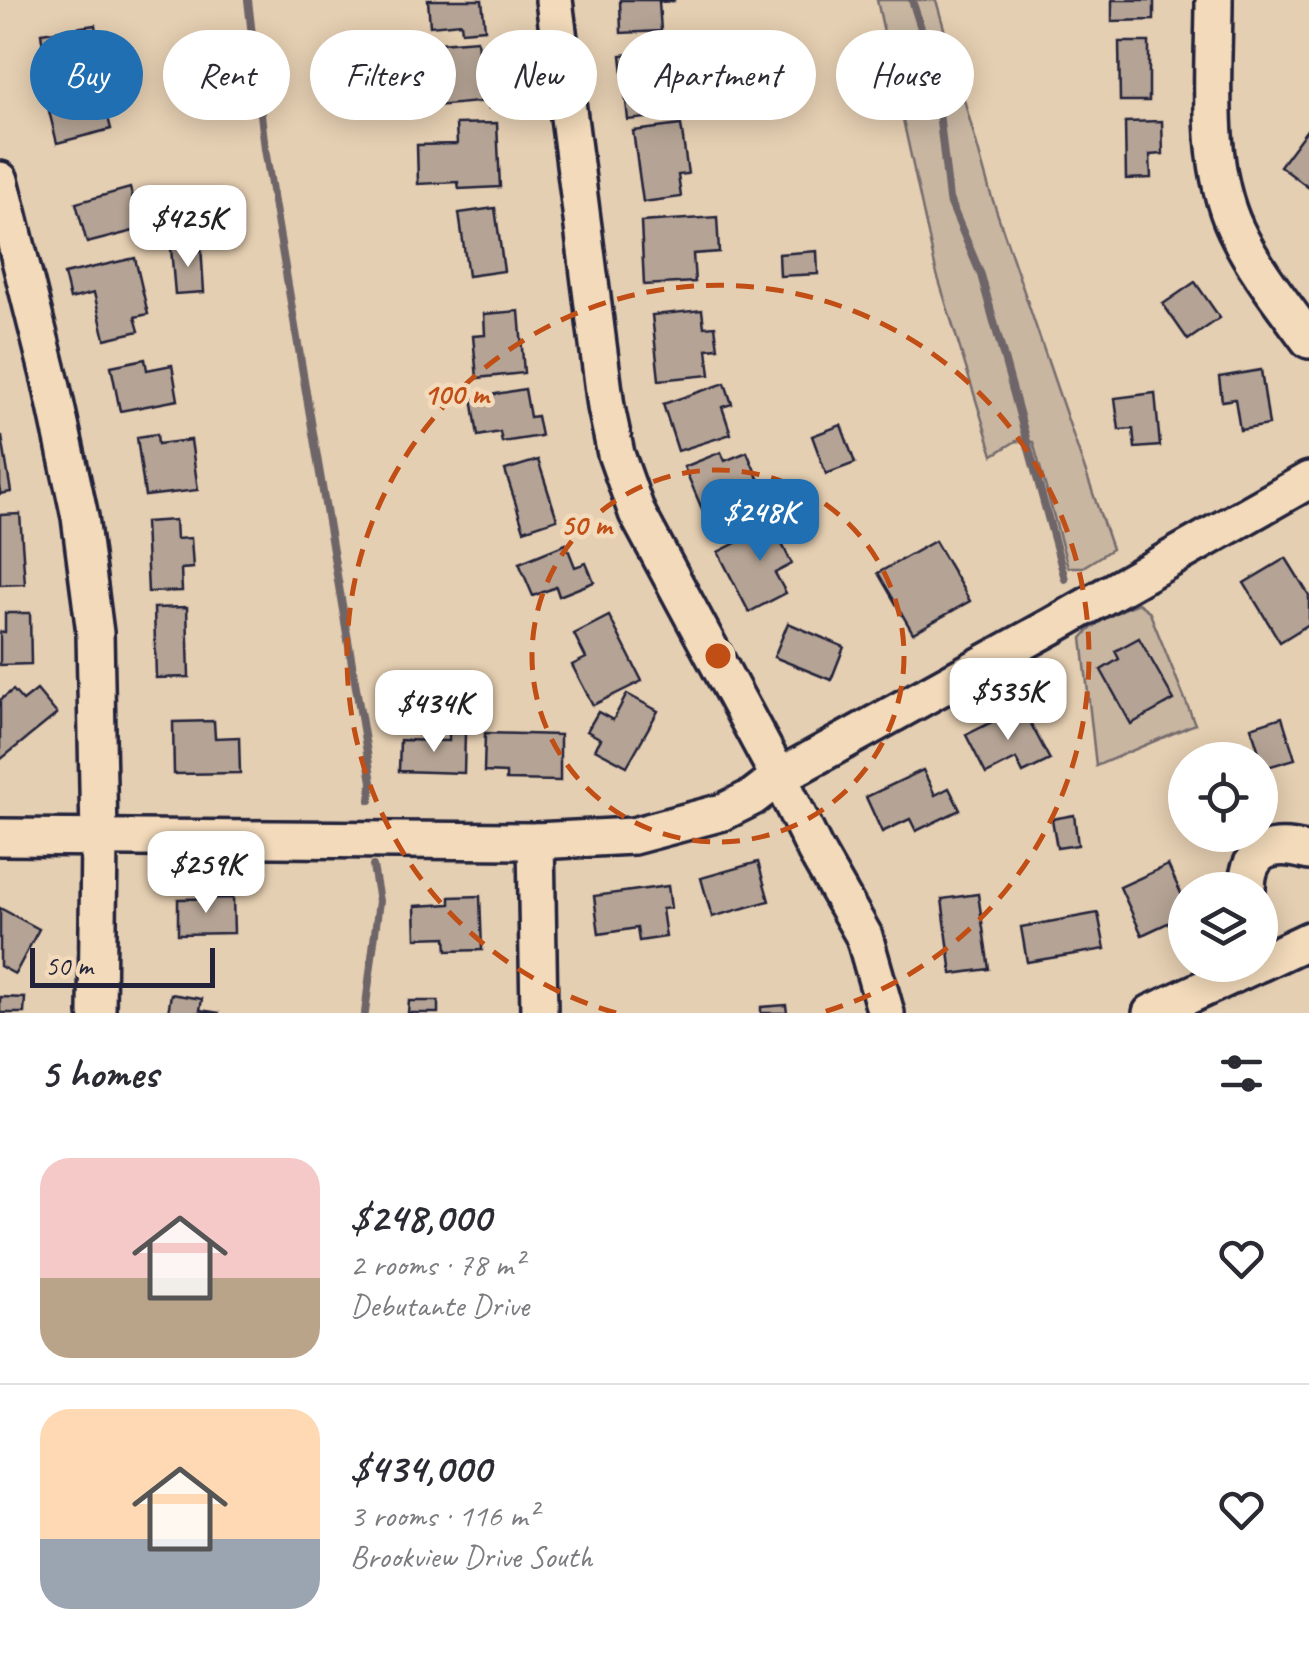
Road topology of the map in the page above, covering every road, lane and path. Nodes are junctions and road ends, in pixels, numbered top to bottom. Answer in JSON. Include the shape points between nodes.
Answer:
{"nodes":[{"id":1,"x":554,"y":0,"type":"edge"},
{"id":2,"x":1214,"y":0,"type":"edge"},
{"id":3,"x":0,"y":180,"type":"edge"},
{"id":4,"x":1309,"y":340,"type":"edge"},
{"id":5,"x":1309,"y":480,"type":"edge"},
{"id":6,"x":779,"y":777,"type":"junction"},
{"id":7,"x":0,"y":837,"type":"edge"},
{"id":8,"x":99,"y":838,"type":"junction"},
{"id":9,"x":536,"y":841,"type":"junction"},
{"id":10,"x":1309,"y":852,"type":"edge"},
{"id":11,"x":1250,"y":872,"type":"edge"},
{"id":12,"x":1309,"y":940,"type":"edge"},
{"id":13,"x":1278,"y":952,"type":"edge"},
{"id":14,"x":1214,"y":982,"type":"edge"},
{"id":15,"x":97,"y":1013,"type":"edge"},
{"id":16,"x":539,"y":1013,"type":"edge"},
{"id":17,"x":886,"y":1013,"type":"edge"},
{"id":18,"x":1151,"y":1013,"type":"edge"}],
"edges":[{"from":1,"to":6,"type":"street","via":[[616,454],[636,513]]},
{"from":2,"to":4,"type":"street","via":[[1218,174],[1240,239]]},
{"from":3,"to":8,"type":"street","via":[[80,517],[95,633]]},
{"from":5,"to":6,"type":"street"},
{"from":6,"to":9,"type":"street","via":[[723,812],[684,824],[633,836]]},
{"from":6,"to":17,"type":"street","via":[[864,936]]},
{"from":7,"to":8,"type":"street"},
{"from":8,"to":9,"type":"street"},
{"from":8,"to":15,"type":"street"},
{"from":9,"to":16,"type":"street"},
{"from":10,"to":11,"type":"street","via":[[1267,848]]},
{"from":12,"to":13,"type":"street"},
{"from":14,"to":18,"type":"street"}]}
